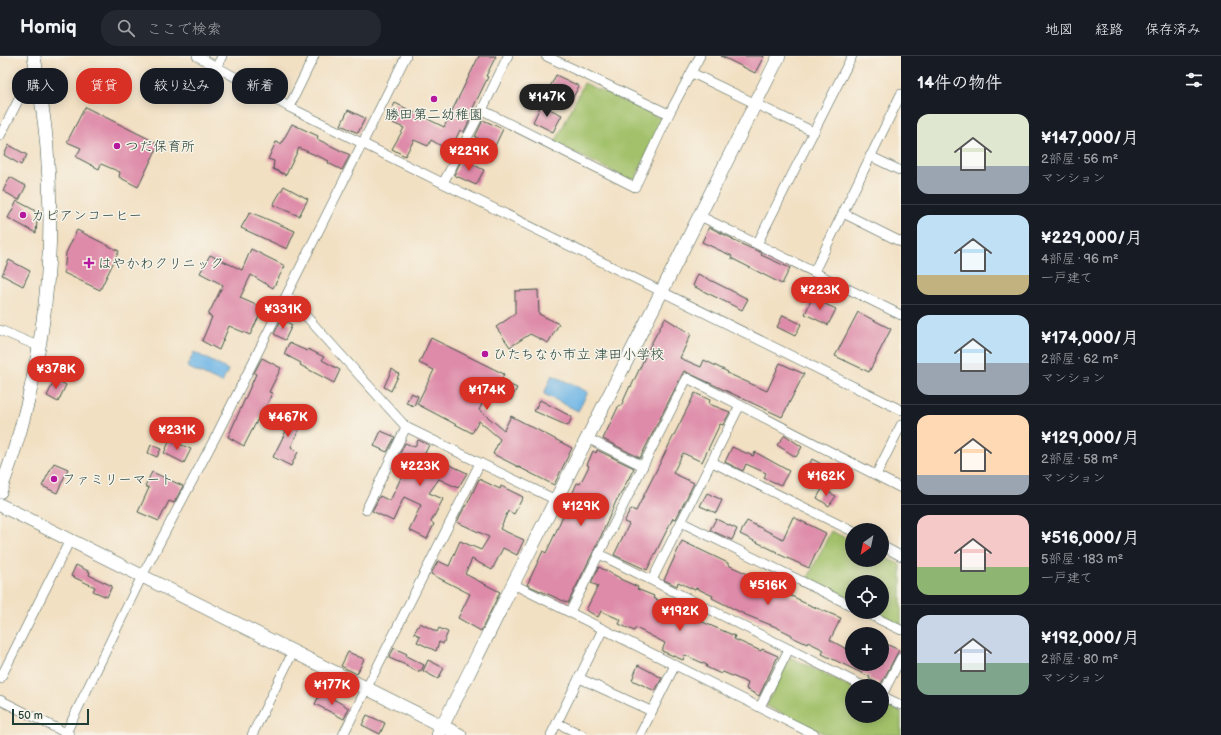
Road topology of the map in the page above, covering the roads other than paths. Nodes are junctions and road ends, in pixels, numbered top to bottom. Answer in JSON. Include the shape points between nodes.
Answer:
{"nodes":[{"id":1,"x":34,"y":56,"type":"edge"},
{"id":2,"x":197,"y":56,"type":"edge"},
{"id":3,"x":222,"y":56,"type":"edge"},
{"id":4,"x":314,"y":56,"type":"edge"},
{"id":5,"x":406,"y":56,"type":"edge"},
{"id":6,"x":508,"y":56,"type":"edge"},
{"id":7,"x":546,"y":56,"type":"edge"},
{"id":8,"x":700,"y":56,"type":"edge"},
{"id":9,"x":779,"y":56,"type":"edge"},
{"id":10,"x":852,"y":56,"type":"edge"},
{"id":11,"x":217,"y":66,"type":"junction"},
{"id":12,"x":36,"y":68,"type":"edge"},
{"id":13,"x":692,"y":73,"type":"junction"},
{"id":14,"x":900,"y":98,"type":"edge"},
{"id":15,"x":16,"y":104,"type":"edge"},
{"id":16,"x":41,"y":104,"type":"edge"},
{"id":17,"x":756,"y":104,"type":"junction"},
{"id":18,"x":289,"y":107,"type":"junction"},
{"id":19,"x":482,"y":110,"type":"junction"},
{"id":20,"x":669,"y":114,"type":"junction"},
{"id":21,"x":814,"y":132,"type":"junction"},
{"id":22,"x":0,"y":136,"type":"edge"},
{"id":23,"x":362,"y":143,"type":"junction"},
{"id":24,"x":870,"y":156,"type":"junction"},
{"id":25,"x":901,"y":171,"type":"edge"},
{"id":26,"x":443,"y":183,"type":"junction"},
{"id":27,"x":843,"y":213,"type":"junction"},
{"id":28,"x":700,"y":216,"type":"junction"},
{"id":29,"x":901,"y":242,"type":"edge"},
{"id":30,"x":757,"y":244,"type":"junction"},
{"id":31,"x":814,"y":272,"type":"junction"},
{"id":32,"x":662,"y":291,"type":"junction"},
{"id":33,"x":287,"y":294,"type":"junction"},
{"id":34,"x":901,"y":315,"type":"edge"},
{"id":35,"x":0,"y":330,"type":"edge"},
{"id":36,"x":40,"y":347,"type":"junction"},
{"id":37,"x":740,"y":406,"type":"junction"},
{"id":38,"x":901,"y":410,"type":"edge"},
{"id":39,"x":901,"y":425,"type":"edge"},
{"id":40,"x":406,"y":427,"type":"junction"},
{"id":41,"x":588,"y":438,"type":"junction"},
{"id":42,"x":712,"y":462,"type":"junction"},
{"id":43,"x":480,"y":463,"type":"junction"},
{"id":44,"x":644,"y":466,"type":"junction"},
{"id":45,"x":876,"y":475,"type":"junction"},
{"id":46,"x":901,"y":488,"type":"edge"},
{"id":47,"x":0,"y":492,"type":"edge"},
{"id":48,"x":556,"y":500,"type":"junction"},
{"id":49,"x":0,"y":505,"type":"edge"},
{"id":50,"x":366,"y":510,"type":"dead end"},
{"id":51,"x":682,"y":522,"type":"junction"},
{"id":52,"x":845,"y":528,"type":"edge"},
{"id":53,"x":70,"y":540,"type":"junction"},
{"id":54,"x":889,"y":550,"type":"edge"},
{"id":55,"x":599,"y":554,"type":"junction"},
{"id":56,"x":901,"y":556,"type":"edge"},
{"id":57,"x":142,"y":576,"type":"junction"},
{"id":58,"x":652,"y":580,"type":"junction"},
{"id":59,"x":513,"y":584,"type":"junction"},
{"id":60,"x":845,"y":603,"type":"edge"},
{"id":61,"x":570,"y":612,"type":"junction"},
{"id":62,"x":878,"y":619,"type":"edge"},
{"id":63,"x":603,"y":629,"type":"junction"},
{"id":64,"x":901,"y":630,"type":"edge"},
{"id":65,"x":789,"y":649,"type":"junction"},
{"id":66,"x":293,"y":652,"type":"junction"},
{"id":67,"x":901,"y":658,"type":"edge"},
{"id":68,"x":675,"y":665,"type":"junction"},
{"id":69,"x":579,"y":678,"type":"junction"},
{"id":70,"x":0,"y":679,"type":"edge"},
{"id":71,"x":849,"y":679,"type":"edge"},
{"id":72,"x":889,"y":681,"type":"edge"},
{"id":73,"x":366,"y":688,"type":"junction"},
{"id":74,"x":889,"y":699,"type":"edge"},
{"id":75,"x":0,"y":700,"type":"edge"},
{"id":76,"x":901,"y":705,"type":"edge"},
{"id":77,"x":760,"y":707,"type":"junction"},
{"id":78,"x":651,"y":711,"type":"junction"},
{"id":79,"x":557,"y":723,"type":"junction"},
{"id":80,"x":440,"y":731,"type":"edge"},
{"id":81,"x":67,"y":734,"type":"edge"},
{"id":82,"x":252,"y":735,"type":"edge"},
{"id":83,"x":343,"y":735,"type":"edge"},
{"id":84,"x":460,"y":735,"type":"edge"},
{"id":85,"x":551,"y":735,"type":"edge"},
{"id":86,"x":582,"y":735,"type":"edge"},
{"id":87,"x":640,"y":735,"type":"edge"},
{"id":88,"x":815,"y":735,"type":"edge"}],
"edges":[{"from":1,"to":12,"type":"street"},
{"from":2,"to":11,"type":"street"},
{"from":3,"to":11,"type":"street"},
{"from":4,"to":18,"type":"street"},
{"from":5,"to":23,"type":"street"},
{"from":6,"to":19,"type":"street"},
{"from":7,"to":20,"type":"street"},
{"from":8,"to":13,"type":"street"},
{"from":9,"to":17,"type":"street"},
{"from":10,"to":21,"type":"street"},
{"from":11,"to":18,"type":"street"},
{"from":13,"to":17,"type":"street"},
{"from":13,"to":20,"type":"street"},
{"from":14,"to":24,"type":"street"},
{"from":15,"to":22,"type":"street"},
{"from":16,"to":36,"type":"street","via":[[47,148],[50,216]]},
{"from":17,"to":21,"type":"street"},
{"from":17,"to":28,"type":"street"},
{"from":18,"to":23,"type":"street"},
{"from":19,"to":20,"type":"street","via":[[635,187]]},
{"from":19,"to":26,"type":"street"},
{"from":21,"to":30,"type":"street"},
{"from":23,"to":26,"type":"street"},
{"from":23,"to":33,"type":"street"},
{"from":24,"to":25,"type":"street"},
{"from":24,"to":27,"type":"street"},
{"from":26,"to":32,"type":"street"},
{"from":27,"to":29,"type":"street"},
{"from":27,"to":31,"type":"street"},
{"from":28,"to":30,"type":"street"},
{"from":28,"to":32,"type":"street"},
{"from":30,"to":31,"type":"street"},
{"from":31,"to":34,"type":"street"},
{"from":32,"to":38,"type":"street"},
{"from":32,"to":41,"type":"street"},
{"from":33,"to":40,"type":"street"},
{"from":33,"to":57,"type":"street"},
{"from":35,"to":36,"type":"street"},
{"from":36,"to":47,"type":"street","via":[[31,392]]},
{"from":37,"to":42,"type":"street"},
{"from":37,"to":44,"type":"street","via":[[687,378]]},
{"from":37,"to":45,"type":"street"},
{"from":39,"to":45,"type":"street"},
{"from":40,"to":43,"type":"street"},
{"from":40,"to":50,"type":"street"},
{"from":41,"to":44,"type":"street"},
{"from":41,"to":48,"type":"street"},
{"from":42,"to":51,"type":"street"},
{"from":42,"to":52,"type":"street"},
{"from":43,"to":48,"type":"street"},
{"from":43,"to":73,"type":"street"},
{"from":44,"to":55,"type":"street"},
{"from":45,"to":46,"type":"street"},
{"from":48,"to":59,"type":"street"},
{"from":49,"to":53,"type":"street"},
{"from":51,"to":58,"type":"street"},
{"from":51,"to":60,"type":"street"},
{"from":53,"to":57,"type":"street"},
{"from":53,"to":70,"type":"street"},
{"from":54,"to":56,"type":"street"},
{"from":55,"to":58,"type":"street"},
{"from":55,"to":61,"type":"street"},
{"from":57,"to":66,"type":"street"},
{"from":57,"to":81,"type":"street"},
{"from":58,"to":65,"type":"street"},
{"from":59,"to":61,"type":"street"},
{"from":59,"to":80,"type":"street"},
{"from":61,"to":63,"type":"street"},
{"from":62,"to":64,"type":"street"},
{"from":63,"to":68,"type":"street"},
{"from":63,"to":69,"type":"street"},
{"from":65,"to":71,"type":"street"},
{"from":65,"to":77,"type":"street"},
{"from":66,"to":73,"type":"street"},
{"from":66,"to":82,"type":"street"},
{"from":67,"to":72,"type":"street"},
{"from":68,"to":77,"type":"street"},
{"from":68,"to":78,"type":"street"},
{"from":69,"to":78,"type":"street"},
{"from":69,"to":79,"type":"street"},
{"from":73,"to":80,"type":"street"},
{"from":73,"to":83,"type":"street"},
{"from":74,"to":76,"type":"street"},
{"from":75,"to":81,"type":"street"},
{"from":77,"to":88,"type":"street"},
{"from":78,"to":87,"type":"street"},
{"from":79,"to":85,"type":"street"},
{"from":79,"to":86,"type":"street"},
{"from":80,"to":84,"type":"street"}]}
